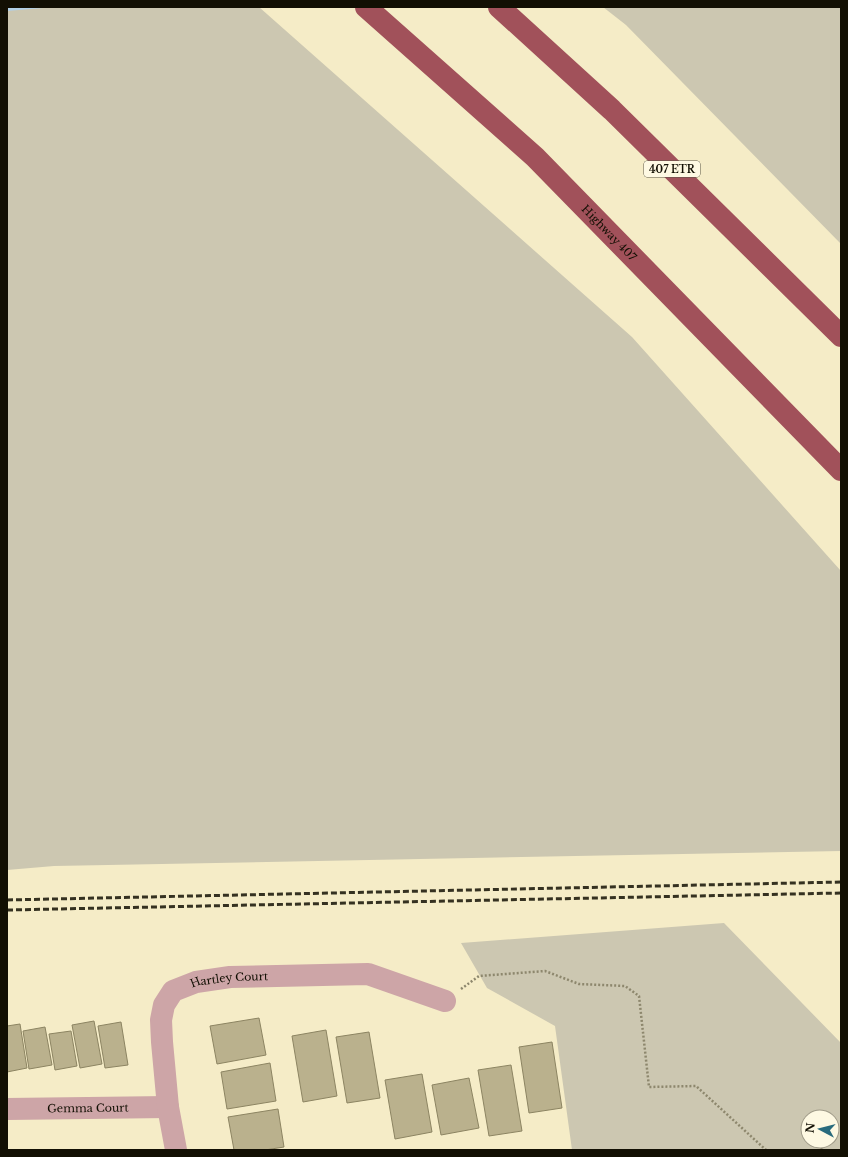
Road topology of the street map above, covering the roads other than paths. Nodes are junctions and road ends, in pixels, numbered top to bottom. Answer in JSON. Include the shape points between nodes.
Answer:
{"nodes":[{"id":1,"x":366,"y":7,"type":"edge"},
{"id":2,"x":499,"y":7,"type":"edge"},
{"id":3,"x":841,"y":336,"type":"edge"},
{"id":4,"x":841,"y":470,"type":"edge"},
{"id":5,"x":445,"y":1001,"type":"road end"},
{"id":6,"x":168,"y":1106,"type":"junction"},
{"id":7,"x":7,"y":1108,"type":"edge"},
{"id":8,"x":176,"y":1150,"type":"edge"}],
"edges":[{"from":1,"to":4,"type":"highway","name":"Highway 407","via":[[535,157]]},
{"from":2,"to":3,"type":"highway","number":"407 ETR","via":[[612,110]]},
{"from":5,"to":6,"type":"street","name":"Hartley Court","via":[[368,974],[230,977],[196,982],[173,991],[164,1005],[161,1020]]},
{"from":6,"to":7,"type":"street","name":"Gemma Court"},
{"from":6,"to":8,"type":"street","name":"Hartley Court"}]}
